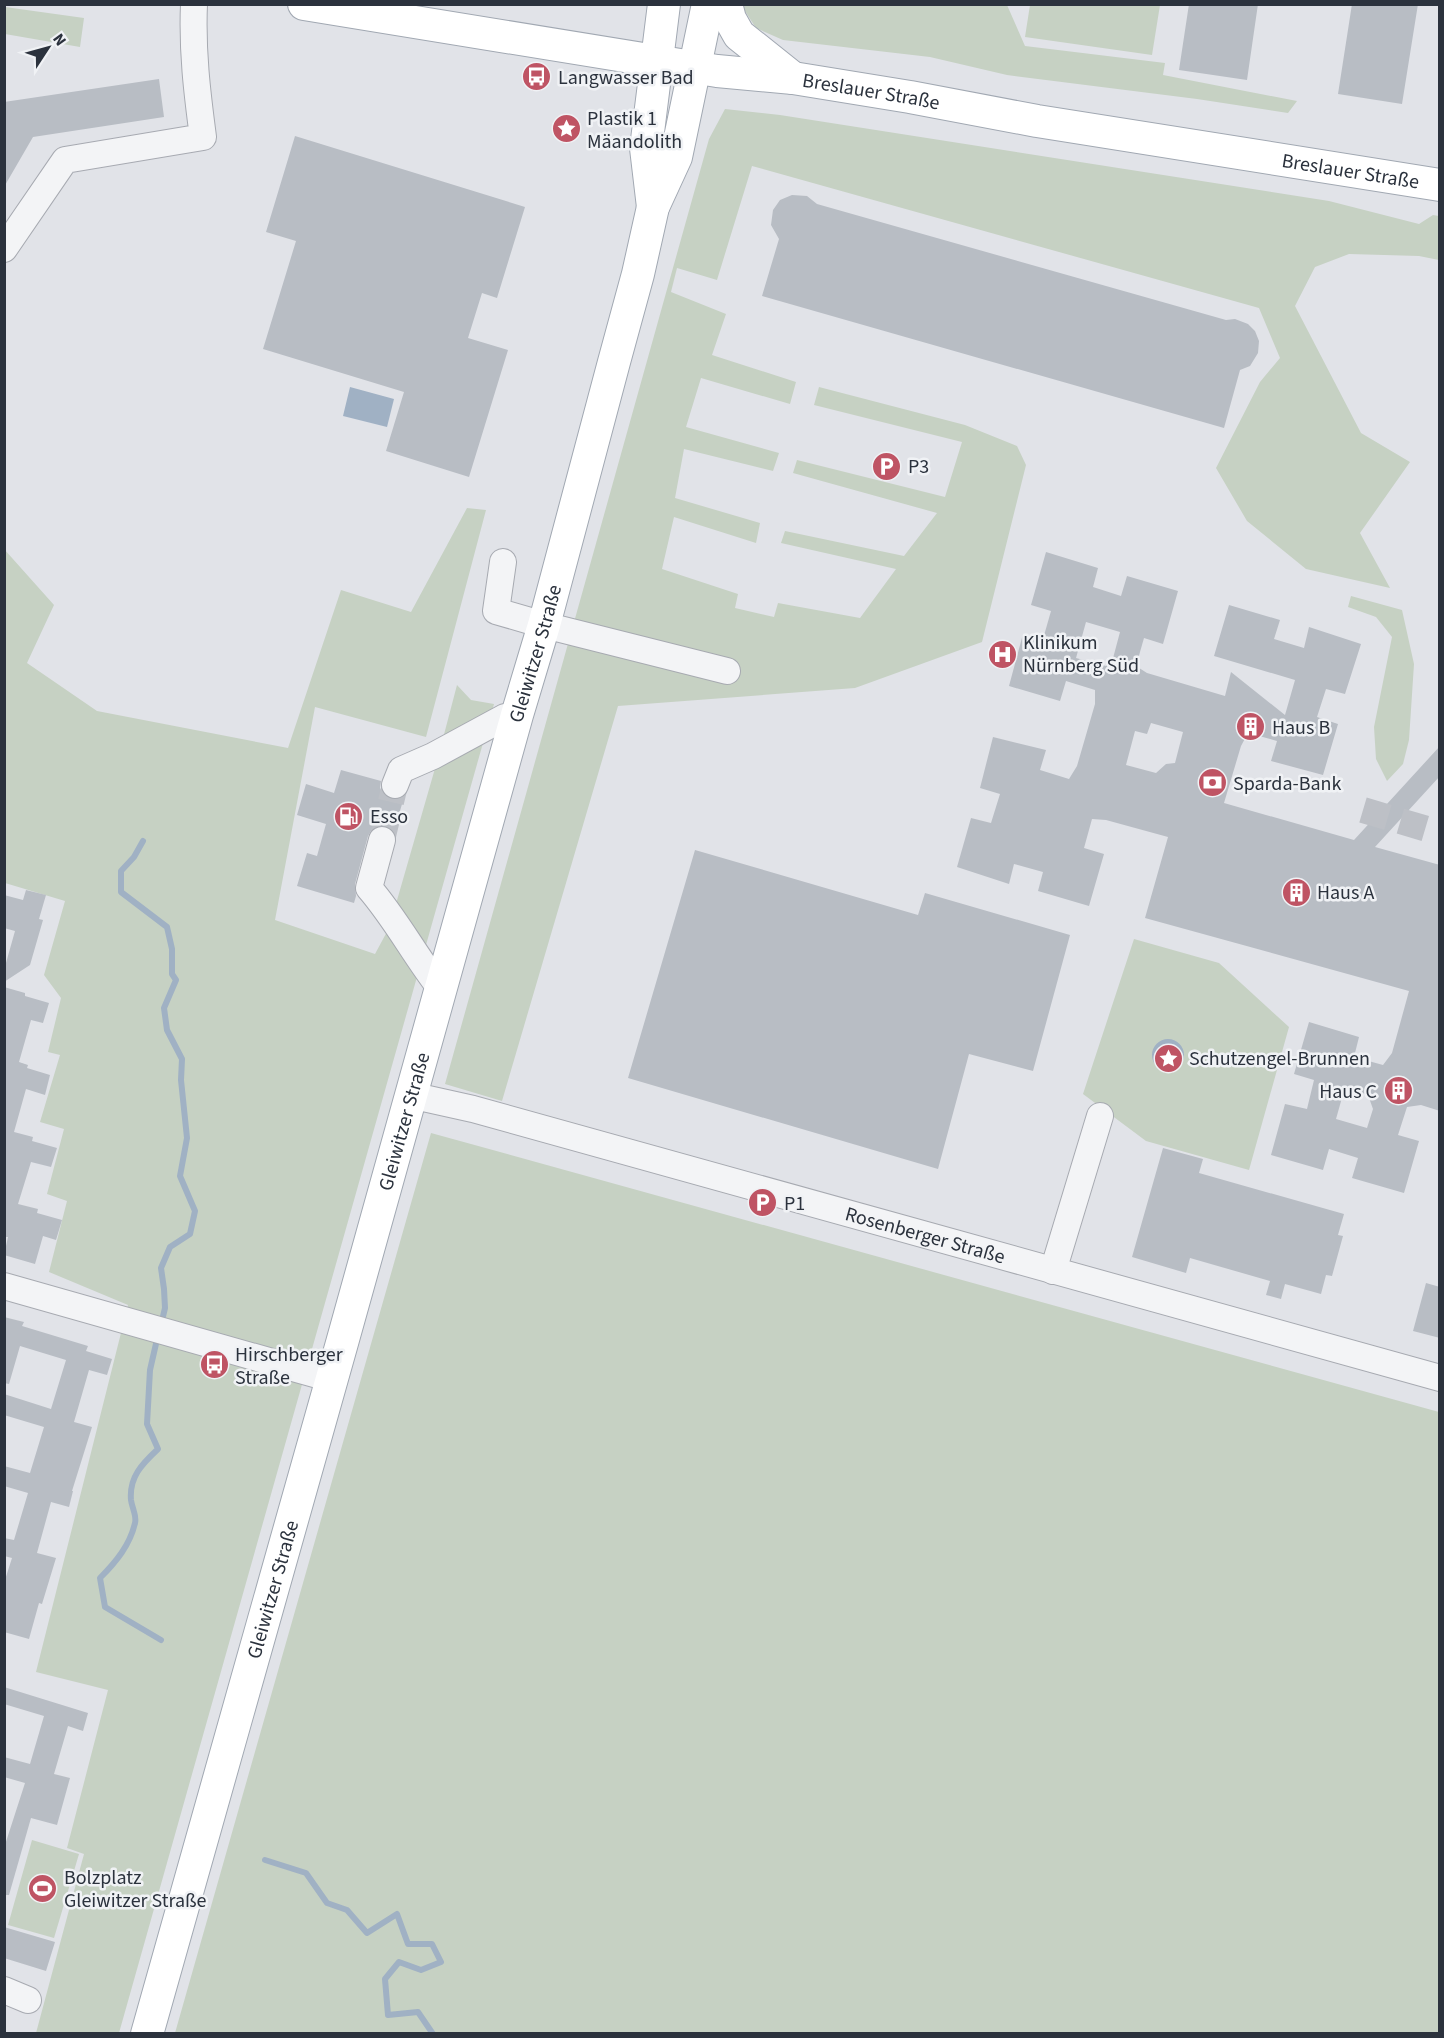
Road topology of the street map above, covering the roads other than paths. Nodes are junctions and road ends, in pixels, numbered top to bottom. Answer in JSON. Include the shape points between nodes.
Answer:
{"nodes":[{"id":1,"x":194,"y":4,"type":"edge"},
{"id":2,"x":304,"y":4,"type":"edge"},
{"id":3,"x":664,"y":4,"type":"edge"},
{"id":4,"x":708,"y":4,"type":"edge"},
{"id":5,"x":726,"y":4,"type":"edge"},
{"id":6,"x":656,"y":61,"type":"junction"},
{"id":7,"x":695,"y":68,"type":"junction"},
{"id":8,"x":793,"y":78,"type":"junction"},
{"id":9,"x":1440,"y":185,"type":"edge"},
{"id":10,"x":653,"y":207,"type":"junction"},
{"id":11,"x":4,"y":249,"type":"edge"},
{"id":12,"x":503,"y":562,"type":"dead end"},
{"id":13,"x":544,"y":625,"type":"junction"},
{"id":14,"x":727,"y":671,"type":"dead end"},
{"id":15,"x":517,"y":715,"type":"junction"},
{"id":16,"x":395,"y":785,"type":"tunnel mouth"},
{"id":17,"x":382,"y":840,"type":"tunnel mouth"},
{"id":18,"x":441,"y":989,"type":"junction"},
{"id":19,"x":410,"y":1095,"type":"junction"},
{"id":20,"x":1100,"y":1116,"type":"dead end"},
{"id":21,"x":1053,"y":1271,"type":"junction"},
{"id":22,"x":4,"y":1286,"type":"edge"},
{"id":23,"x":1440,"y":1378,"type":"edge"},
{"id":24,"x":332,"y":1379,"type":"junction"},
{"id":25,"x":147,"y":2034,"type":"edge"}],
"edges":[{"from":1,"to":11,"type":"street","via":[[194,69],[203,137],[65,160]]},
{"from":2,"to":6,"type":"main road","name":"Breslauer Straße"},
{"from":3,"to":6,"type":"main road","name":"Gleiwitzer Straße"},
{"from":4,"to":7,"type":"main road","name":"Gleiwitzer Straße"},
{"from":5,"to":8,"type":"main road","via":[[729,19],[739,35]]},
{"from":6,"to":7,"type":"main road","name":"Breslauer Straße"},
{"from":6,"to":10,"type":"main road","name":"Gleiwitzer Straße","via":[[646,148]]},
{"from":7,"to":8,"type":"main road","name":"Breslauer Straße"},
{"from":7,"to":10,"type":"main road","name":"Gleiwitzer Straße","via":[[676,157]]},
{"from":8,"to":9,"type":"main road","name":"Breslauer Straße"},
{"from":10,"to":13,"type":"main road","name":"Gleiwitzer Straße"},
{"from":12,"to":13,"type":"street","via":[[496,610]]},
{"from":13,"to":14,"type":"street"},
{"from":13,"to":15,"type":"main road","name":"Gleiwitzer Straße"},
{"from":15,"to":16,"type":"street","via":[[499,720],[400,770]]},
{"from":15,"to":18,"type":"main road","name":"Gleiwitzer Straße"},
{"from":17,"to":18,"type":"street","via":[[369,888],[390,911],[411,949]]},
{"from":18,"to":19,"type":"main road","name":"Gleiwitzer Straße"},
{"from":19,"to":21,"type":"street","name":"Rosenberger Straße","via":[[473,1109]]},
{"from":19,"to":24,"type":"main road","name":"Gleiwitzer Straße"},
{"from":20,"to":21,"type":"street"},
{"from":21,"to":23,"type":"street","name":"Rosenberger Straße"},
{"from":22,"to":24,"type":"street"},
{"from":24,"to":25,"type":"main road","name":"Gleiwitzer Straße"}]}
